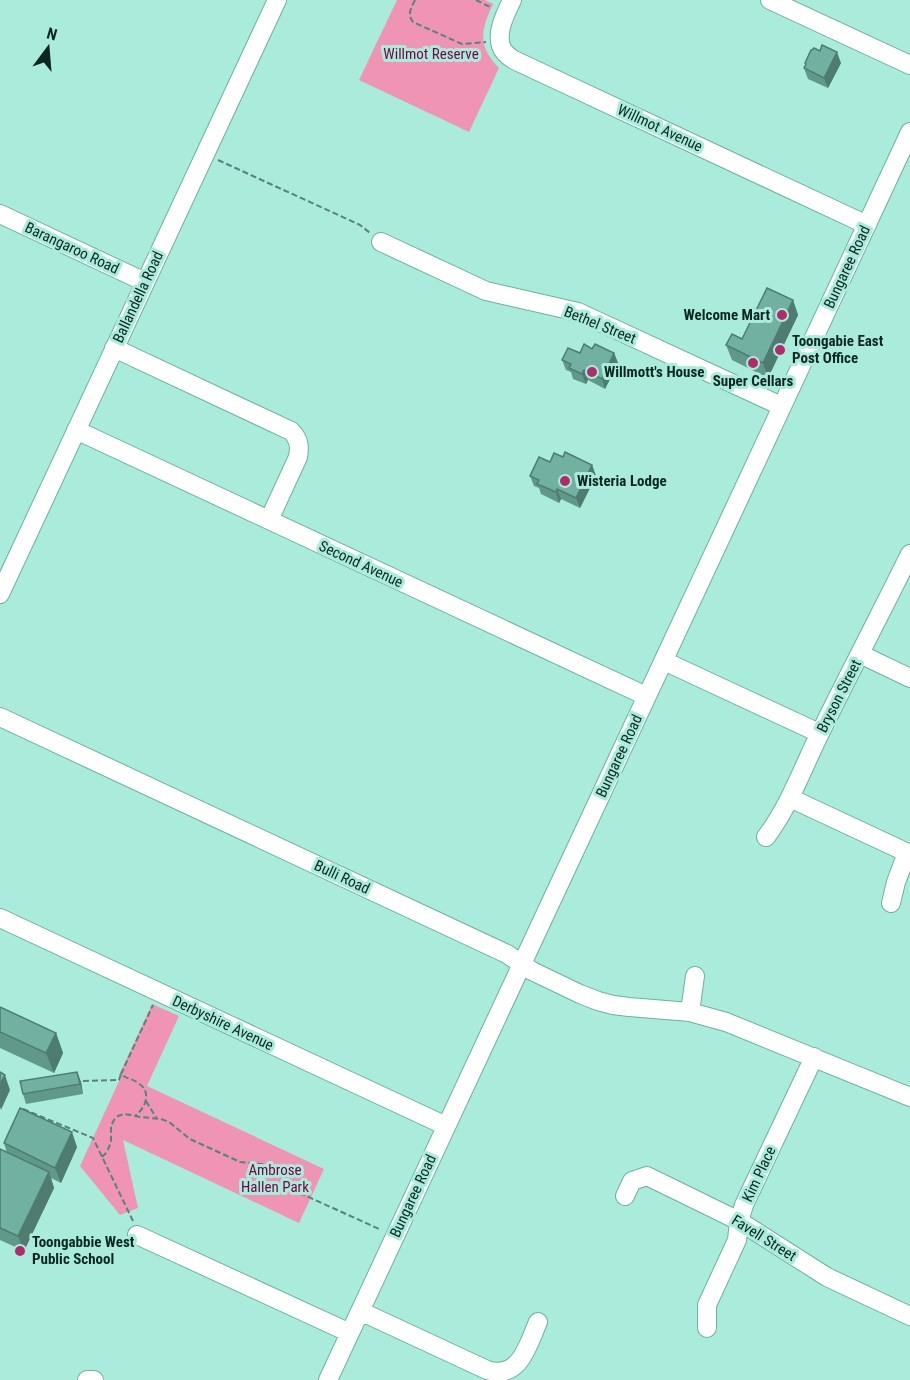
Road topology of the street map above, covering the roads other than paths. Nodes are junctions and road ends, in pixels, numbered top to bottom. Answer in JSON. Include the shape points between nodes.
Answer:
{"nodes":[{"id":1,"x":277,"y":0,"type":"edge"},
{"id":2,"x":512,"y":0,"type":"edge"},
{"id":3,"x":770,"y":0,"type":"edge"},
{"id":4,"x":910,"y":65,"type":"edge"},
{"id":5,"x":910,"y":132,"type":"edge"},
{"id":6,"x":0,"y":214,"type":"edge"},
{"id":7,"x":867,"y":225,"type":"junction"},
{"id":8,"x":381,"y":242,"type":"road end"},
{"id":9,"x":145,"y":282,"type":"junction"},
{"id":10,"x":114,"y":348,"type":"junction"},
{"id":11,"x":781,"y":406,"type":"junction"},
{"id":12,"x":76,"y":429,"type":"junction"},
{"id":13,"x":268,"y":520,"type":"junction"},
{"id":14,"x":910,"y":554,"type":"edge"},
{"id":15,"x":0,"y":594,"type":"edge"},
{"id":16,"x":860,"y":654,"type":"junction"},
{"id":17,"x":664,"y":661,"type":"junction"},
{"id":18,"x":910,"y":678,"type":"edge"},
{"id":19,"x":646,"y":696,"type":"junction"},
{"id":20,"x":0,"y":717,"type":"edge"},
{"id":21,"x":819,"y":734,"type":"junction"},
{"id":22,"x":790,"y":798,"type":"junction"},
{"id":23,"x":766,"y":837,"type":"dead end"},
{"id":24,"x":908,"y":853,"type":"edge"},
{"id":25,"x":891,"y":903,"type":"dead end"},
{"id":26,"x":0,"y":918,"type":"edge"},
{"id":27,"x":522,"y":963,"type":"junction"},
{"id":28,"x":695,"y":976,"type":"dead end"},
{"id":29,"x":690,"y":1012,"type":"junction"},
{"id":30,"x":814,"y":1057,"type":"junction"},
{"id":31,"x":910,"y":1097,"type":"edge"},
{"id":32,"x":446,"y":1126,"type":"junction"},
{"id":33,"x":625,"y":1196,"type":"dead end"},
{"id":34,"x":740,"y":1221,"type":"junction"},
{"id":35,"x":137,"y":1235,"type":"road end"},
{"id":36,"x":360,"y":1311,"type":"junction"},
{"id":37,"x":910,"y":1316,"type":"edge"},
{"id":38,"x":538,"y":1322,"type":"dead end"},
{"id":39,"x":706,"y":1328,"type":"dead end"},
{"id":40,"x":350,"y":1333,"type":"junction"},
{"id":41,"x":87,"y":1380,"type":"edge"},
{"id":42,"x":94,"y":1380,"type":"edge"},
{"id":43,"x":328,"y":1380,"type":"edge"}],
"edges":[{"from":1,"to":9,"type":"street","name":"Ballandella Road"},
{"from":2,"to":7,"type":"street","name":"Willmot Avenue","via":[[503,19],[501,46],[506,55]]},
{"from":3,"to":4,"type":"street"},
{"from":5,"to":7,"type":"street","name":"Bungaree Road"},
{"from":6,"to":9,"type":"street","name":"Barangaroo Road"},
{"from":7,"to":11,"type":"street","name":"Bungaree Road"},
{"from":8,"to":11,"type":"street","name":"Bethel Street","via":[[486,291],[578,312]]},
{"from":9,"to":10,"type":"street","name":"Ballandella Road"},
{"from":10,"to":12,"type":"street","name":"Ballandella Road"},
{"from":10,"to":13,"type":"street","via":[[291,431],[300,447],[298,457]]},
{"from":11,"to":17,"type":"street","name":"Bungaree Road"},
{"from":12,"to":13,"type":"street","name":"Second Avenue"},
{"from":12,"to":15,"type":"street","name":"Ballandella Road"},
{"from":13,"to":19,"type":"street","name":"Second Avenue"},
{"from":14,"to":16,"type":"street","name":"Bryson Street"},
{"from":16,"to":18,"type":"street"},
{"from":16,"to":21,"type":"street","name":"Bryson Street"},
{"from":17,"to":19,"type":"street","name":"Bungaree Road"},
{"from":17,"to":21,"type":"street"},
{"from":19,"to":27,"type":"street","name":"Bungaree Road"},
{"from":20,"to":27,"type":"street","name":"Bulli Road"},
{"from":21,"to":22,"type":"street","name":"Bryson Street"},
{"from":22,"to":23,"type":"street","name":"Bryson Street"},
{"from":22,"to":24,"type":"street"},
{"from":24,"to":25,"type":"street"},
{"from":26,"to":32,"type":"street","name":"Derbyshire Avenue"},
{"from":27,"to":29,"type":"street","name":"Bulli Road","via":[[598,1001]]},
{"from":27,"to":32,"type":"street","name":"Bungaree Road"},
{"from":28,"to":29,"type":"street"},
{"from":29,"to":30,"type":"street","name":"Bulli Road"},
{"from":30,"to":31,"type":"street","name":"Bulli Road"},
{"from":30,"to":34,"type":"street","name":"Kim Place"},
{"from":32,"to":36,"type":"street","name":"Bungaree Road"},
{"from":33,"to":34,"type":"street","name":"Favell Street","via":[[632,1181],[647,1176]]},
{"from":34,"to":37,"type":"street","name":"Favell Street","via":[[827,1277]]},
{"from":34,"to":39,"type":"street","name":"Kim Place","via":[[737,1240],[707,1305]]},
{"from":35,"to":40,"type":"street"},
{"from":36,"to":38,"type":"street","via":[[496,1372],[518,1363]]},
{"from":36,"to":40,"type":"street","name":"Bungaree Road"},
{"from":40,"to":43,"type":"street","name":"Bungaree Road"},
{"from":41,"to":42,"type":"street"}]}
